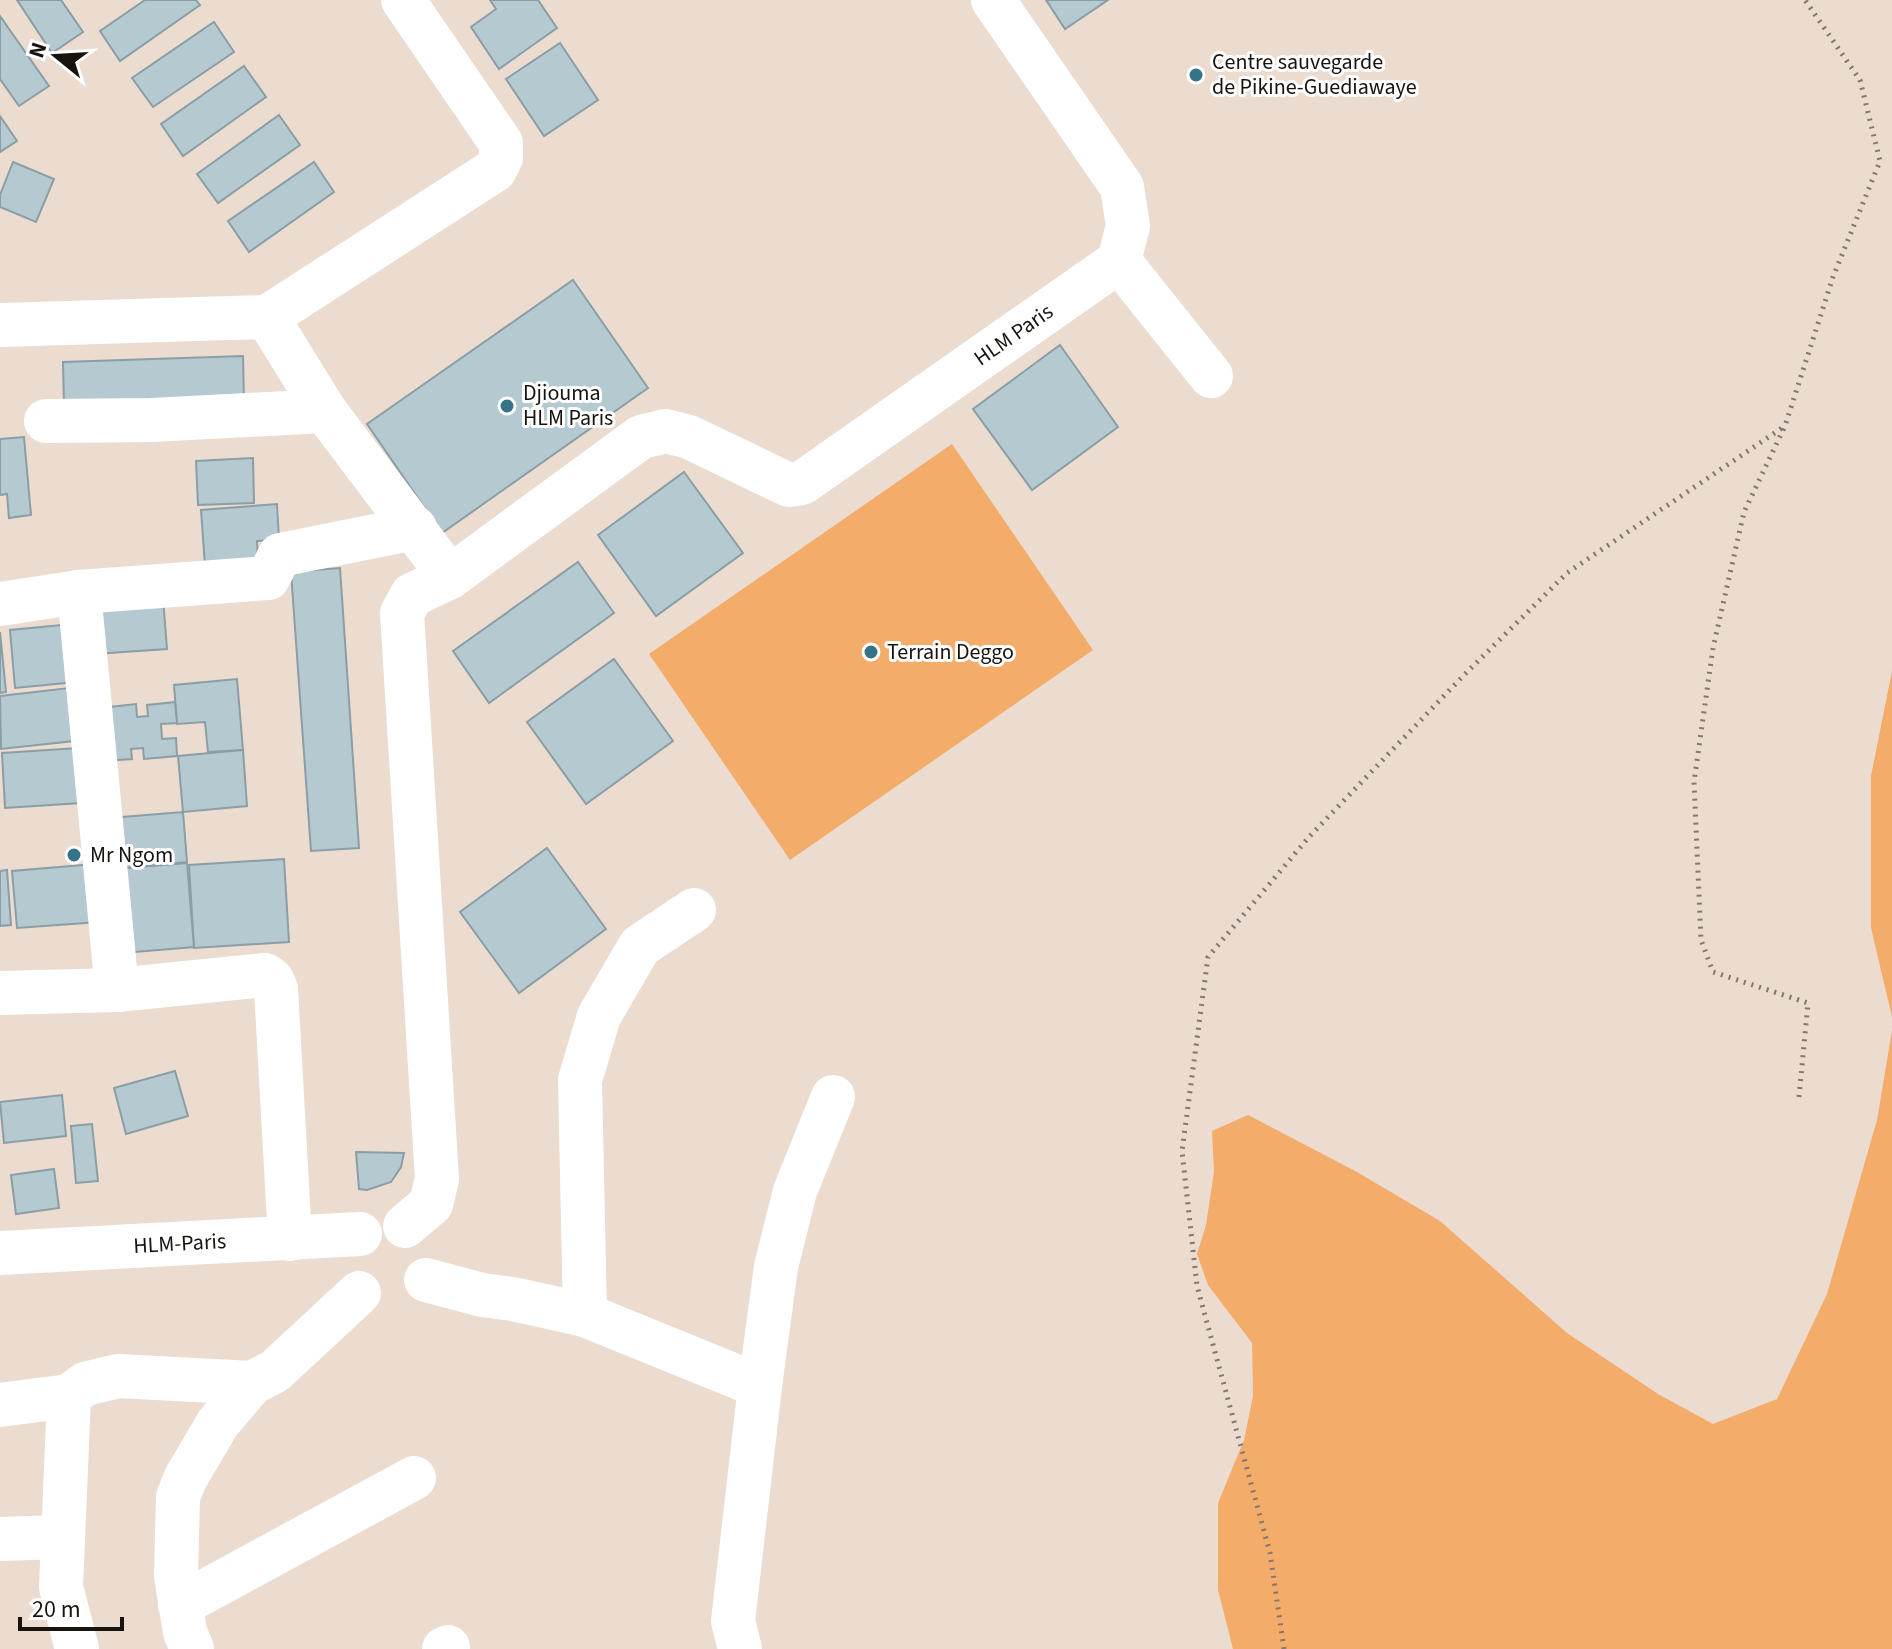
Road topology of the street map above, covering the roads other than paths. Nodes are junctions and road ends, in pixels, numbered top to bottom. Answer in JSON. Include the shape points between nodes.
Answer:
{"nodes":[{"id":1,"x":403,"y":0,"type":"edge"},
{"id":2,"x":993,"y":0,"type":"edge"},
{"id":3,"x":1119,"y":261,"type":"junction"},
{"id":4,"x":267,"y":317,"type":"junction"},
{"id":5,"x":0,"y":325,"type":"edge"},
{"id":6,"x":1211,"y":376,"type":"dead end"},
{"id":7,"x":325,"y":411,"type":"junction"},
{"id":8,"x":46,"y":421,"type":"dead end"},
{"id":9,"x":415,"y":528,"type":"junction"},
{"id":10,"x":450,"y":577,"type":"junction"},
{"id":11,"x":79,"y":592,"type":"junction"},
{"id":12,"x":0,"y":604,"type":"edge"},
{"id":13,"x":694,"y":910,"type":"dead end"},
{"id":14,"x":117,"y":990,"type":"junction"},
{"id":15,"x":0,"y":993,"type":"edge"},
{"id":16,"x":833,"y":1097,"type":"dead end"},
{"id":17,"x":405,"y":1226,"type":"junction"},
{"id":18,"x":360,"y":1234,"type":"junction"},
{"id":19,"x":290,"y":1239,"type":"junction"},
{"id":20,"x":0,"y":1253,"type":"edge"},
{"id":21,"x":426,"y":1280,"type":"junction"},
{"id":22,"x":359,"y":1293,"type":"junction"},
{"id":23,"x":585,"y":1315,"type":"junction"},
{"id":24,"x":252,"y":1383,"type":"junction"},
{"id":25,"x":760,"y":1386,"type":"junction"},
{"id":26,"x":69,"y":1396,"type":"junction"},
{"id":27,"x":0,"y":1405,"type":"edge"},
{"id":28,"x":414,"y":1478,"type":"dead end"},
{"id":29,"x":63,"y":1537,"type":"junction"},
{"id":30,"x":0,"y":1539,"type":"edge"},
{"id":31,"x":180,"y":1605,"type":"junction"},
{"id":32,"x":77,"y":1649,"type":"edge"},
{"id":33,"x":192,"y":1649,"type":"edge"},
{"id":34,"x":740,"y":1649,"type":"edge"}],
"edges":[{"from":1,"to":4,"type":"street","via":[[501,143],[501,158],[495,170]]},
{"from":2,"to":3,"type":"street","via":[[1122,187],[1128,226]]},
{"from":3,"to":6,"type":"street"},
{"from":3,"to":10,"type":"street","name":"HLM Paris","via":[[802,483],[789,485],[689,437],[666,431],[641,437]]},
{"from":4,"to":5,"type":"street"},
{"from":4,"to":7,"type":"street"},
{"from":7,"to":8,"type":"street"},
{"from":7,"to":9,"type":"street"},
{"from":9,"to":10,"type":"street"},
{"from":9,"to":11,"type":"street","via":[[280,555],[268,578]]},
{"from":10,"to":17,"type":"street","via":[[412,595],[402,613],[437,1179],[431,1204]]},
{"from":11,"to":12,"type":"street"},
{"from":11,"to":14,"type":"street"},
{"from":13,"to":23,"type":"street","via":[[640,946],[599,1016],[580,1080]]},
{"from":14,"to":15,"type":"street"},
{"from":14,"to":19,"type":"street","via":[[265,975],[272,980]]},
{"from":16,"to":25,"type":"street","via":[[795,1191],[776,1267]]},
{"from":17,"to":18,"type":"street","via":[[389,1223]]},
{"from":17,"to":21,"type":"street","via":[[426,1249]]},
{"from":18,"to":19,"type":"street","name":"HLM-Paris"},
{"from":18,"to":22,"type":"street","via":[[347,1263]]},
{"from":19,"to":20,"type":"street","name":"HLM-Paris"},
{"from":21,"to":22,"type":"street","via":[[416,1293],[395,1304],[372,1302]]},
{"from":21,"to":23,"type":"street"},
{"from":22,"to":24,"type":"street","via":[[275,1371]]},
{"from":23,"to":25,"type":"street"},
{"from":24,"to":26,"type":"street","via":[[118,1376],[85,1384]]},
{"from":24,"to":31,"type":"street","via":[[218,1423],[178,1497]]},
{"from":25,"to":34,"type":"street","via":[[733,1621]]},
{"from":26,"to":27,"type":"street"},
{"from":26,"to":29,"type":"street"},
{"from":28,"to":31,"type":"street"},
{"from":29,"to":30,"type":"street"},
{"from":29,"to":32,"type":"street","via":[[61,1587]]},
{"from":31,"to":33,"type":"street"}]}
